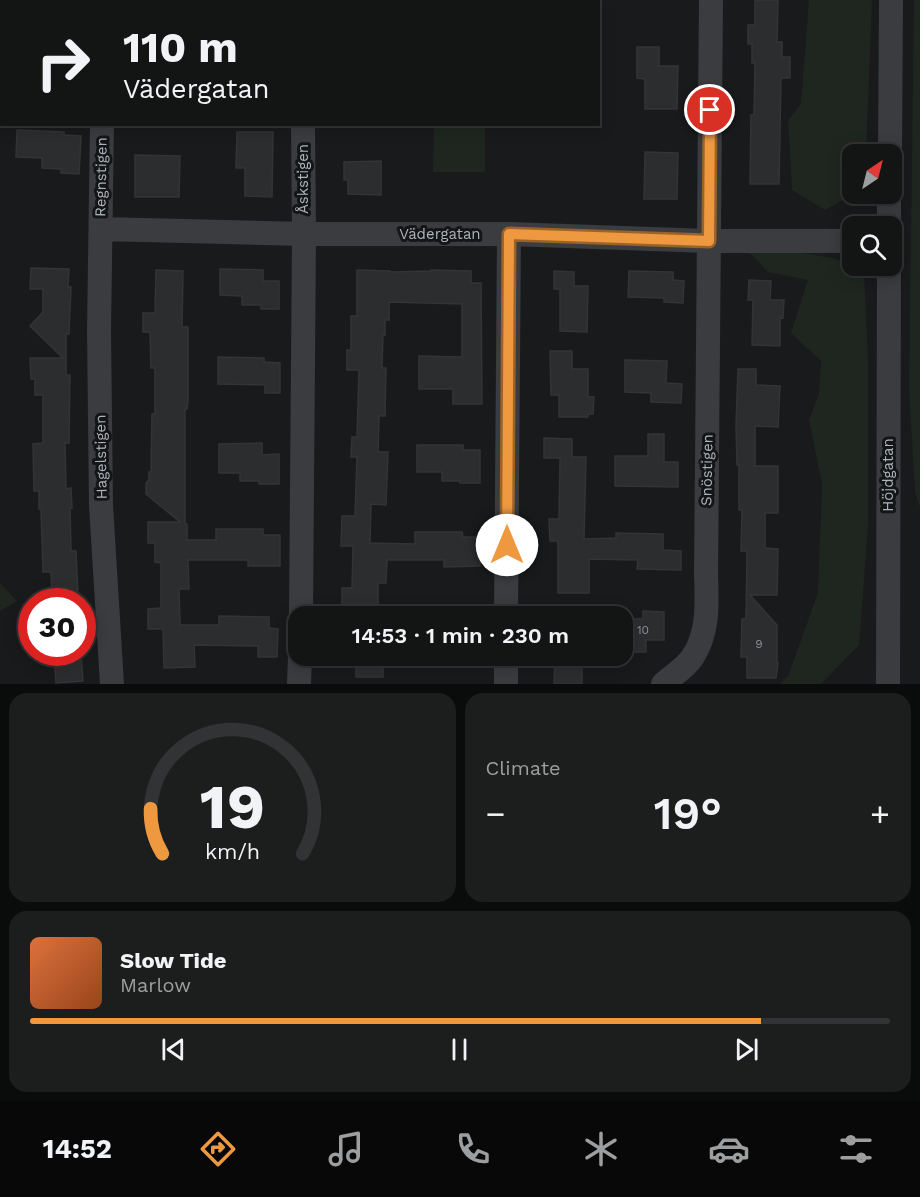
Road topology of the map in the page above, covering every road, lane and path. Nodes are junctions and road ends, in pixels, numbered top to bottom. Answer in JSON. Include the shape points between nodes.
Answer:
{"nodes":[{"id":1,"x":711,"y":0,"type":"edge"},
{"id":2,"x":891,"y":0,"type":"edge"},
{"id":3,"x":102,"y":126,"type":"edge"},
{"id":4,"x":303,"y":126,"type":"edge"},
{"id":5,"x":890,"y":144,"type":"edge"},
{"id":6,"x":101,"y":229,"type":"junction"},
{"id":7,"x":304,"y":234,"type":"junction"},
{"id":8,"x":509,"y":234,"type":"junction"},
{"id":9,"x":709,"y":241,"type":"junction"},
{"id":10,"x":842,"y":241,"type":"edge"},
{"id":11,"x":889,"y":276,"type":"edge"},
{"id":12,"x":301,"y":606,"type":"edge"},
{"id":13,"x":506,"y":606,"type":"edge"},
{"id":14,"x":300,"y":666,"type":"edge"},
{"id":15,"x":506,"y":666,"type":"edge"},
{"id":16,"x":112,"y":684,"type":"edge"},
{"id":17,"x":299,"y":684,"type":"edge"},
{"id":18,"x":506,"y":684,"type":"edge"},
{"id":19,"x":663,"y":684,"type":"edge"},
{"id":20,"x":888,"y":684,"type":"edge"}],
"edges":[{"from":1,"to":9,"type":"street"},
{"from":2,"to":5,"type":"street"},
{"from":3,"to":6,"type":"street","name":"Regnstigen"},
{"from":4,"to":7,"type":"street","name":"Åskstigen"},
{"from":6,"to":7,"type":"street","name":"Vädergatan"},
{"from":6,"to":16,"type":"street","name":"Hagelstigen","via":[[101,505]]},
{"from":7,"to":8,"type":"street","name":"Vädergatan"},
{"from":7,"to":12,"type":"street"},
{"from":8,"to":9,"type":"street","name":"Vädergatan"},
{"from":8,"to":13,"type":"street"},
{"from":9,"to":10,"type":"street","name":"Vädergatan"},
{"from":9,"to":19,"type":"street","name":"Snöstigen","via":[[707,611],[691,660]]},
{"from":11,"to":20,"type":"street","name":"Höjdgatan"},
{"from":14,"to":17,"type":"street"},
{"from":15,"to":18,"type":"street"}]}
